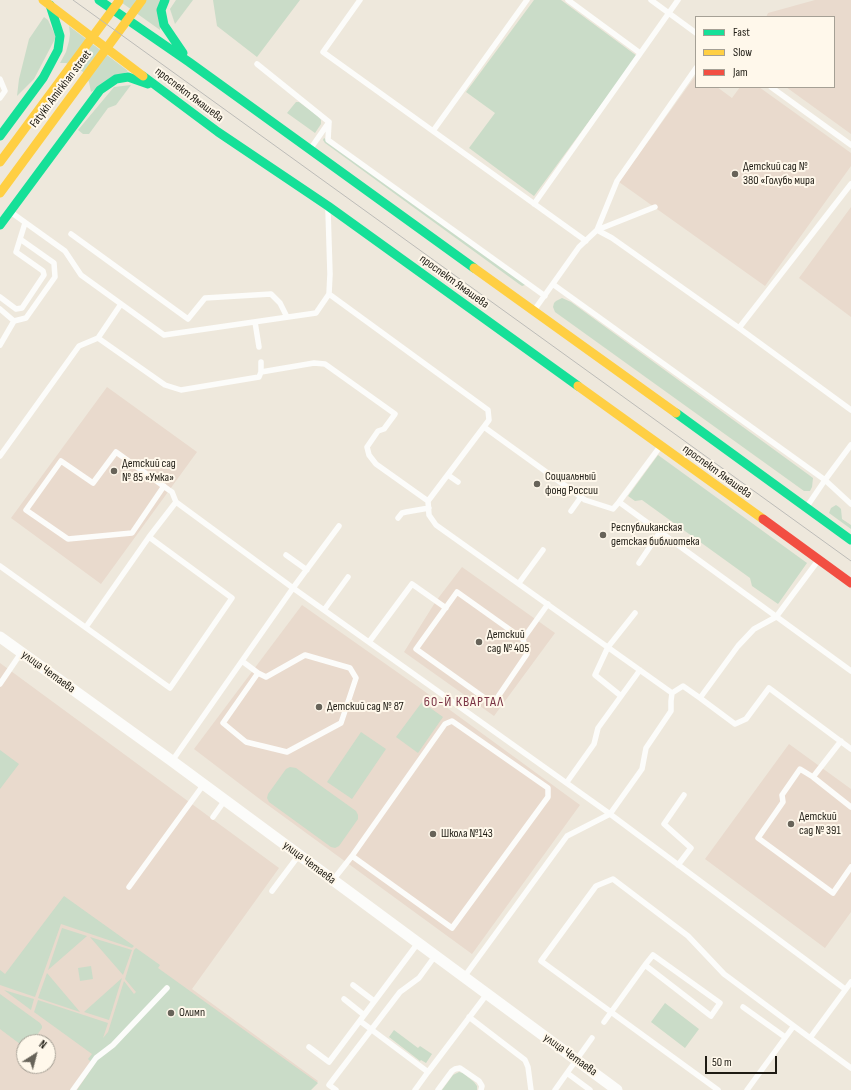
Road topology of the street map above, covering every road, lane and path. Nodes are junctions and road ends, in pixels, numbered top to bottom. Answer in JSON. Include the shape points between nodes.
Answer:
{"nodes":[{"id":1,"x":99,"y":0,"type":"edge"},
{"id":2,"x":119,"y":0,"type":"edge"},
{"id":3,"x":142,"y":0,"type":"edge"},
{"id":4,"x":165,"y":0,"type":"edge"},
{"id":5,"x":360,"y":0,"type":"edge"},
{"id":6,"x":527,"y":0,"type":"edge"},
{"id":7,"x":568,"y":0,"type":"edge"},
{"id":8,"x":651,"y":0,"type":"edge"},
{"id":9,"x":678,"y":0,"type":"edge"},
{"id":10,"x":47,"y":2,"type":"edge"},
{"id":11,"x":669,"y":13,"type":"junction"},
{"id":12,"x":695,"y":32,"type":"edge"},
{"id":13,"x":640,"y":53,"type":"junction"},
{"id":14,"x":189,"y":62,"type":"junction"},
{"id":15,"x":257,"y":64,"type":"dead end"},
{"id":16,"x":695,"y":69,"type":"edge"},
{"id":17,"x":43,"y":78,"type":"junction"},
{"id":18,"x":0,"y":79,"type":"edge"},
{"id":19,"x":158,"y":87,"type":"junction"},
{"id":20,"x":772,"y":88,"type":"edge"},
{"id":21,"x":0,"y":98,"type":"edge"},
{"id":22,"x":85,"y":111,"type":"junction"},
{"id":23,"x":329,"y":122,"type":"junction"},
{"id":24,"x":433,"y":131,"type":"junction"},
{"id":25,"x":0,"y":136,"type":"edge"},
{"id":26,"x":851,"y":145,"type":"edge"},
{"id":27,"x":310,"y":150,"type":"junction"},
{"id":28,"x":0,"y":162,"type":"edge"},
{"id":29,"x":851,"y":184,"type":"edge"},
{"id":30,"x":0,"y":192,"type":"edge"},
{"id":31,"x":534,"y":204,"type":"junction"},
{"id":32,"x":328,"y":206,"type":"junction"},
{"id":33,"x":654,"y":208,"type":"dead end"},
{"id":34,"x":10,"y":211,"type":"junction"},
{"id":35,"x":25,"y":223,"type":"junction"},
{"id":36,"x":0,"y":225,"type":"edge"},
{"id":37,"x":597,"y":230,"type":"junction"},
{"id":38,"x":71,"y":234,"type":"dead end"},
{"id":39,"x":20,"y":239,"type":"junction"},
{"id":40,"x":586,"y":241,"type":"junction"},
{"id":41,"x":554,"y":285,"type":"junction"},
{"id":42,"x":329,"y":294,"type":"junction"},
{"id":43,"x":545,"y":296,"type":"junction"},
{"id":44,"x":0,"y":297,"type":"edge"},
{"id":45,"x":121,"y":304,"type":"junction"},
{"id":46,"x":0,"y":309,"type":"edge"},
{"id":47,"x":534,"y":311,"type":"junction"},
{"id":48,"x":287,"y":317,"type":"junction"},
{"id":49,"x":14,"y":321,"type":"junction"},
{"id":50,"x":255,"y":322,"type":"junction"},
{"id":51,"x":739,"y":328,"type":"junction"},
{"id":52,"x":98,"y":338,"type":"junction"},
{"id":53,"x":0,"y":344,"type":"edge"},
{"id":54,"x":259,"y":348,"type":"dead end"},
{"id":55,"x":261,"y":362,"type":"dead end"},
{"id":56,"x":261,"y":372,"type":"junction"},
{"id":57,"x":851,"y":410,"type":"edge"},
{"id":58,"x":484,"y":427,"type":"junction"},
{"id":59,"x":660,"y":446,"type":"junction"},
{"id":60,"x":851,"y":446,"type":"edge"},
{"id":61,"x":0,"y":456,"type":"edge"},
{"id":62,"x":448,"y":474,"type":"junction"},
{"id":63,"x":825,"y":480,"type":"junction"},
{"id":64,"x":458,"y":482,"type":"dead end"},
{"id":65,"x":164,"y":486,"type":"junction"},
{"id":66,"x":581,"y":496,"type":"junction"},
{"id":67,"x":176,"y":502,"type":"junction"},
{"id":68,"x":428,"y":502,"type":"junction"},
{"id":69,"x":619,"y":502,"type":"junction"},
{"id":70,"x":851,"y":504,"type":"edge"},
{"id":71,"x":429,"y":508,"type":"junction"},
{"id":72,"x":806,"y":508,"type":"junction"},
{"id":73,"x":571,"y":511,"type":"dead end"},
{"id":74,"x":398,"y":518,"type":"dead end"},
{"id":75,"x":339,"y":526,"type":"dead end"},
{"id":76,"x":660,"y":532,"type":"junction"},
{"id":77,"x":149,"y":537,"type":"junction"},
{"id":78,"x":851,"y":540,"type":"edge"},
{"id":79,"x":543,"y":550,"type":"dead end"},
{"id":80,"x":286,"y":555,"type":"dead end"},
{"id":81,"x":819,"y":560,"type":"junction"},
{"id":82,"x":639,"y":563,"type":"dead end"},
{"id":83,"x":0,"y":566,"type":"edge"},
{"id":84,"x":306,"y":570,"type":"junction"},
{"id":85,"x":348,"y":577,"type":"dead end"},
{"id":86,"x":519,"y":583,"type":"junction"},
{"id":87,"x":851,"y":583,"type":"edge"},
{"id":88,"x":293,"y":588,"type":"junction"},
{"id":89,"x":548,"y":604,"type":"junction"},
{"id":90,"x":446,"y":608,"type":"junction"},
{"id":91,"x":324,"y":610,"type":"junction"},
{"id":92,"x":635,"y":613,"type":"dead end"},
{"id":93,"x":776,"y":617,"type":"junction"},
{"id":94,"x":86,"y":627,"type":"junction"},
{"id":95,"x":0,"y":638,"type":"edge"},
{"id":96,"x":523,"y":639,"type":"junction"},
{"id":97,"x":369,"y":642,"type":"junction"},
{"id":98,"x":608,"y":647,"type":"junction"},
{"id":99,"x":21,"y":653,"type":"junction"},
{"id":100,"x":242,"y":661,"type":"junction"},
{"id":101,"x":640,"y":670,"type":"junction"},
{"id":102,"x":851,"y":671,"type":"edge"},
{"id":103,"x":258,"y":673,"type":"junction"},
{"id":104,"x":0,"y":684,"type":"edge"},
{"id":105,"x":672,"y":693,"type":"junction"},
{"id":106,"x":622,"y":696,"type":"junction"},
{"id":107,"x":700,"y":698,"type":"junction"},
{"id":108,"x":841,"y":741,"type":"junction"},
{"id":109,"x":851,"y":749,"type":"edge"},
{"id":110,"x":172,"y":761,"type":"junction"},
{"id":111,"x":813,"y":777,"type":"junction"},
{"id":112,"x":567,"y":782,"type":"junction"},
{"id":113,"x":204,"y":784,"type":"junction"},
{"id":114,"x":684,"y":794,"type":"dead end"},
{"id":115,"x":225,"y":800,"type":"junction"},
{"id":116,"x":851,"y":807,"type":"edge"},
{"id":117,"x":610,"y":814,"type":"junction"},
{"id":118,"x":213,"y":817,"type":"dead end"},
{"id":119,"x":299,"y":855,"type":"junction"},
{"id":120,"x":352,"y":856,"type":"junction"},
{"id":121,"x":678,"y":865,"type":"junction"},
{"id":122,"x":851,"y":867,"type":"edge"},
{"id":123,"x":333,"y":880,"type":"junction"},
{"id":124,"x":129,"y":887,"type":"dead end"},
{"id":125,"x":272,"y":892,"type":"dead end"},
{"id":126,"x":418,"y":943,"type":"junction"},
{"id":127,"x":436,"y":956,"type":"junction"},
{"id":128,"x":645,"y":965,"type":"junction"},
{"id":129,"x":464,"y":977,"type":"junction"},
{"id":130,"x":851,"y":982,"type":"edge"},
{"id":131,"x":353,"y":985,"type":"dead end"},
{"id":132,"x":167,"y":988,"type":"dead end"},
{"id":133,"x":845,"y":989,"type":"junction"},
{"id":134,"x":487,"y":994,"type":"junction"},
{"id":135,"x":344,"y":999,"type":"dead end"},
{"id":136,"x":374,"y":1001,"type":"junction"},
{"id":137,"x":743,"y":1007,"type":"dead end"},
{"id":138,"x":610,"y":1012,"type":"junction"},
{"id":139,"x":364,"y":1014,"type":"junction"},
{"id":140,"x":469,"y":1017,"type":"junction"},
{"id":141,"x":360,"y":1021,"type":"junction"},
{"id":142,"x":604,"y":1022,"type":"dead end"},
{"id":143,"x":793,"y":1027,"type":"junction"},
{"id":144,"x":371,"y":1030,"type":"junction"},
{"id":145,"x":785,"y":1037,"type":"junction"},
{"id":146,"x":592,"y":1038,"type":"dead end"},
{"id":147,"x":810,"y":1038,"type":"junction"},
{"id":148,"x":310,"y":1048,"type":"dead end"},
{"id":149,"x":576,"y":1060,"type":"junction"},
{"id":150,"x":851,"y":1068,"type":"edge"},
{"id":151,"x":428,"y":1072,"type":"junction"},
{"id":152,"x":567,"y":1073,"type":"junction"},
{"id":153,"x":328,"y":1088,"type":"edge"},
{"id":154,"x":73,"y":1090,"type":"edge"},
{"id":155,"x":336,"y":1090,"type":"edge"},
{"id":156,"x":415,"y":1090,"type":"edge"},
{"id":157,"x":438,"y":1090,"type":"edge"},
{"id":158,"x":481,"y":1090,"type":"edge"},
{"id":159,"x":531,"y":1090,"type":"edge"},
{"id":160,"x":556,"y":1090,"type":"edge"},
{"id":161,"x":590,"y":1090,"type":"edge"},
{"id":162,"x":617,"y":1090,"type":"edge"},
{"id":163,"x":718,"y":1090,"type":"edge"},
{"id":164,"x":747,"y":1090,"type":"edge"}],
"edges":[{"from":1,"to":14,"type":"main road","name":"проспект Ямашева"},
{"from":2,"to":28,"type":"main road","name":"Fatykh Amirkhan street"},
{"from":3,"to":30,"type":"main road","name":"Fatykh Amirkhan street"},
{"from":4,"to":14,"type":"main road","via":[[161,10],[164,25]]},
{"from":5,"to":24,"type":"lane","via":[[323,52]]},
{"from":6,"to":24,"type":"lane"},
{"from":7,"to":13,"type":"lane"},
{"from":8,"to":11,"type":"lane"},
{"from":9,"to":11,"type":"lane"},
{"from":10,"to":17,"type":"main road","via":[[60,36],[58,50]]},
{"from":10,"to":19,"type":"main road","name":"проспект Ямашева"},
{"from":11,"to":12,"type":"lane"},
{"from":11,"to":13,"type":"lane"},
{"from":13,"to":31,"type":"lane"},
{"from":14,"to":27,"type":"main road","name":"проспект Ямашева"},
{"from":15,"to":23,"type":"lane"},
{"from":16,"to":37,"type":"lane","via":[[617,180]]},
{"from":17,"to":22,"type":"main road","via":[[54,70],[63,69],[74,73],[86,86],[88,94]]},
{"from":17,"to":25,"type":"main road"},
{"from":18,"to":21,"type":"lane","via":[[5,91]]},
{"from":19,"to":22,"type":"main road","via":[[128,77],[116,79],[100,90]]},
{"from":19,"to":32,"type":"main road","name":"проспект Ямашева","via":[[218,132]]},
{"from":20,"to":26,"type":"lane"},
{"from":22,"to":34,"type":"main road"},
{"from":23,"to":27,"type":"lane"},
{"from":23,"to":43,"type":"lane","via":[[328,140]]},
{"from":24,"to":31,"type":"lane"},
{"from":27,"to":47,"type":"main road","name":"проспект Ямашева"},
{"from":29,"to":51,"type":"lane"},
{"from":31,"to":40,"type":"lane"},
{"from":32,"to":42,"type":"lane"},
{"from":32,"to":59,"type":"main road","name":"проспект Ямашева"},
{"from":33,"to":37,"type":"lane"},
{"from":34,"to":35,"type":"lane"},
{"from":34,"to":36,"type":"main road"},
{"from":35,"to":39,"type":"lane"},
{"from":35,"to":45,"type":"lane","via":[[65,252],[82,275]]},
{"from":37,"to":40,"type":"lane"},
{"from":37,"to":51,"type":"lane"},
{"from":38,"to":48,"type":"lane","via":[[188,319],[205,298],[271,294],[280,303]]},
{"from":39,"to":44,"type":"lane","via":[[16,252],[43,271],[44,275],[22,308],[16,309]]},
{"from":39,"to":49,"type":"lane","via":[[54,264],[55,277],[26,318]]},
{"from":40,"to":41,"type":"lane","via":[[579,247]]},
{"from":41,"to":43,"type":"lane"},
{"from":41,"to":63,"type":"lane"},
{"from":42,"to":48,"type":"lane","via":[[316,313]]},
{"from":42,"to":58,"type":"lane","via":[[488,410],[489,420]]},
{"from":43,"to":47,"type":"lane"},
{"from":45,"to":50,"type":"lane","via":[[164,335]]},
{"from":45,"to":52,"type":"lane"},
{"from":46,"to":49,"type":"lane"},
{"from":47,"to":72,"type":"main road","name":"проспект Ямашева"},
{"from":48,"to":50,"type":"lane"},
{"from":49,"to":53,"type":"lane"},
{"from":50,"to":54,"type":"lane"},
{"from":51,"to":57,"type":"lane"},
{"from":52,"to":56,"type":"lane","via":[[165,385],[180,390],[260,377]]},
{"from":52,"to":61,"type":"lane","via":[[79,346]]},
{"from":55,"to":56,"type":"lane"},
{"from":56,"to":68,"type":"lane","via":[[314,363],[325,364],[395,414],[384,429],[378,431],[367,448],[369,455],[376,464]]},
{"from":58,"to":62,"type":"lane"},
{"from":58,"to":66,"type":"lane"},
{"from":59,"to":69,"type":"lane"},
{"from":59,"to":81,"type":"main road","name":"проспект Ямашева"},
{"from":60,"to":63,"type":"lane"},
{"from":62,"to":64,"type":"lane"},
{"from":62,"to":68,"type":"lane"},
{"from":63,"to":70,"type":"lane"},
{"from":63,"to":72,"type":"lane"},
{"from":65,"to":65,"type":"lane","via":[[116,452],[92,483],[61,460],[26,510],[68,539],[132,533]]},
{"from":65,"to":67,"type":"lane","via":[[172,492]]},
{"from":66,"to":69,"type":"lane","via":[[585,500],[613,509]]},
{"from":66,"to":73,"type":"lane"},
{"from":67,"to":77,"type":"lane"},
{"from":67,"to":88,"type":"lane"},
{"from":68,"to":71,"type":"lane"},
{"from":69,"to":76,"type":"lane"},
{"from":71,"to":74,"type":"lane","via":[[402,513]]},
{"from":71,"to":86,"type":"lane","via":[[429,515],[436,525]]},
{"from":72,"to":78,"type":"main road","name":"проспект Ямашева"},
{"from":75,"to":84,"type":"lane"},
{"from":76,"to":82,"type":"lane"},
{"from":76,"to":93,"type":"lane"},
{"from":77,"to":94,"type":"lane"},
{"from":77,"to":94,"type":"lane","via":[[232,598],[170,688]]},
{"from":79,"to":86,"type":"lane"},
{"from":80,"to":84,"type":"lane"},
{"from":81,"to":87,"type":"main road","name":"проспект Ямашева"},
{"from":81,"to":93,"type":"lane"},
{"from":83,"to":94,"type":"lane"},
{"from":84,"to":88,"type":"lane"},
{"from":85,"to":91,"type":"lane"},
{"from":86,"to":89,"type":"lane"},
{"from":88,"to":91,"type":"lane"},
{"from":88,"to":100,"type":"lane"},
{"from":89,"to":96,"type":"lane"},
{"from":89,"to":98,"type":"lane"},
{"from":90,"to":96,"type":"lane","via":[[457,592]]},
{"from":90,"to":96,"type":"lane","via":[[416,649],[493,704],[527,654]]},
{"from":90,"to":97,"type":"lane","via":[[412,584]]},
{"from":91,"to":97,"type":"lane"},
{"from":92,"to":98,"type":"lane"},
{"from":93,"to":102,"type":"lane"},
{"from":93,"to":107,"type":"lane","via":[[754,629],[738,646]]},
{"from":95,"to":99,"type":"street","name":"улица Четаева"},
{"from":97,"to":112,"type":"lane"},
{"from":98,"to":101,"type":"lane"},
{"from":98,"to":106,"type":"lane","via":[[595,675]]},
{"from":99,"to":104,"type":"lane"},
{"from":99,"to":110,"type":"street","name":"улица Четаева"},
{"from":100,"to":103,"type":"lane"},
{"from":100,"to":110,"type":"lane"},
{"from":101,"to":105,"type":"lane"},
{"from":101,"to":106,"type":"lane"},
{"from":103,"to":103,"type":"lane","via":[[223,723],[246,742],[287,752],[341,723],[356,678],[350,668],[305,655],[266,677]]},
{"from":105,"to":107,"type":"lane","via":[[683,686]]},
{"from":105,"to":117,"type":"lane","via":[[671,711],[646,748],[642,769]]},
{"from":106,"to":112,"type":"lane","via":[[598,728],[594,744]]},
{"from":107,"to":108,"type":"lane","via":[[735,724],[746,719],[769,688]]},
{"from":108,"to":109,"type":"lane"},
{"from":108,"to":111,"type":"lane"},
{"from":110,"to":113,"type":"street","name":"улица Четаева"},
{"from":111,"to":116,"type":"lane"},
{"from":111,"to":122,"type":"lane","via":[[800,769],[782,795],[783,802],[758,838],[833,893]]},
{"from":112,"to":117,"type":"lane"},
{"from":113,"to":115,"type":"street","name":"улица Четаева"},
{"from":113,"to":124,"type":"lane"},
{"from":114,"to":121,"type":"lane","via":[[664,824],[691,848]]},
{"from":115,"to":118,"type":"lane"},
{"from":115,"to":119,"type":"street","name":"улица Четаева"},
{"from":117,"to":121,"type":"lane"},
{"from":117,"to":129,"type":"lane","via":[[567,836]]},
{"from":119,"to":123,"type":"street","name":"улица Четаева"},
{"from":119,"to":125,"type":"lane"},
{"from":120,"to":120,"type":"lane","via":[[445,724],[452,721],[548,788],[548,797],[452,928]]},
{"from":120,"to":123,"type":"lane"},
{"from":121,"to":133,"type":"lane"},
{"from":123,"to":126,"type":"street","name":"улица Четаева"},
{"from":126,"to":127,"type":"street","name":"улица Четаева"},
{"from":126,"to":136,"type":"lane"},
{"from":127,"to":129,"type":"street","name":"улица Четаева"},
{"from":127,"to":144,"type":"lane","via":[[419,978],[400,992]]},
{"from":128,"to":128,"type":"lane","via":[[653,955],[720,1003],[711,1016]]},
{"from":128,"to":138,"type":"lane"},
{"from":129,"to":134,"type":"street","name":"улица Четаева"},
{"from":130,"to":133,"type":"lane"},
{"from":131,"to":136,"type":"lane"},
{"from":132,"to":154,"type":"lane","via":[[113,1045],[96,1058]]},
{"from":133,"to":147,"type":"lane"},
{"from":134,"to":140,"type":"lane"},
{"from":134,"to":149,"type":"street","name":"улица Четаева"},
{"from":135,"to":139,"type":"lane"},
{"from":136,"to":139,"type":"lane"},
{"from":137,"to":145,"type":"lane"},
{"from":138,"to":142,"type":"lane"},
{"from":138,"to":143,"type":"lane","via":[[541,961],[596,886],[613,879],[688,936],[724,974]]},
{"from":138,"to":163,"type":"lane"},
{"from":139,"to":141,"type":"lane"},
{"from":140,"to":151,"type":"lane"},
{"from":140,"to":159,"type":"lane","via":[[525,1060]]},
{"from":141,"to":144,"type":"lane"},
{"from":141,"to":148,"type":"lane","via":[[329,1062]]},
{"from":143,"to":145,"type":"lane"},
{"from":143,"to":147,"type":"lane"},
{"from":144,"to":151,"type":"lane"},
{"from":144,"to":153,"type":"lane"},
{"from":145,"to":164,"type":"lane"},
{"from":146,"to":149,"type":"lane"},
{"from":147,"to":150,"type":"lane"},
{"from":149,"to":152,"type":"lane"},
{"from":149,"to":162,"type":"street","name":"улица Четаева"},
{"from":151,"to":156,"type":"lane"},
{"from":152,"to":160,"type":"lane"},
{"from":152,"to":161,"type":"lane"},
{"from":153,"to":155,"type":"lane"},
{"from":157,"to":158,"type":"lane","via":[[452,1071],[460,1068],[479,1081]]}]}
